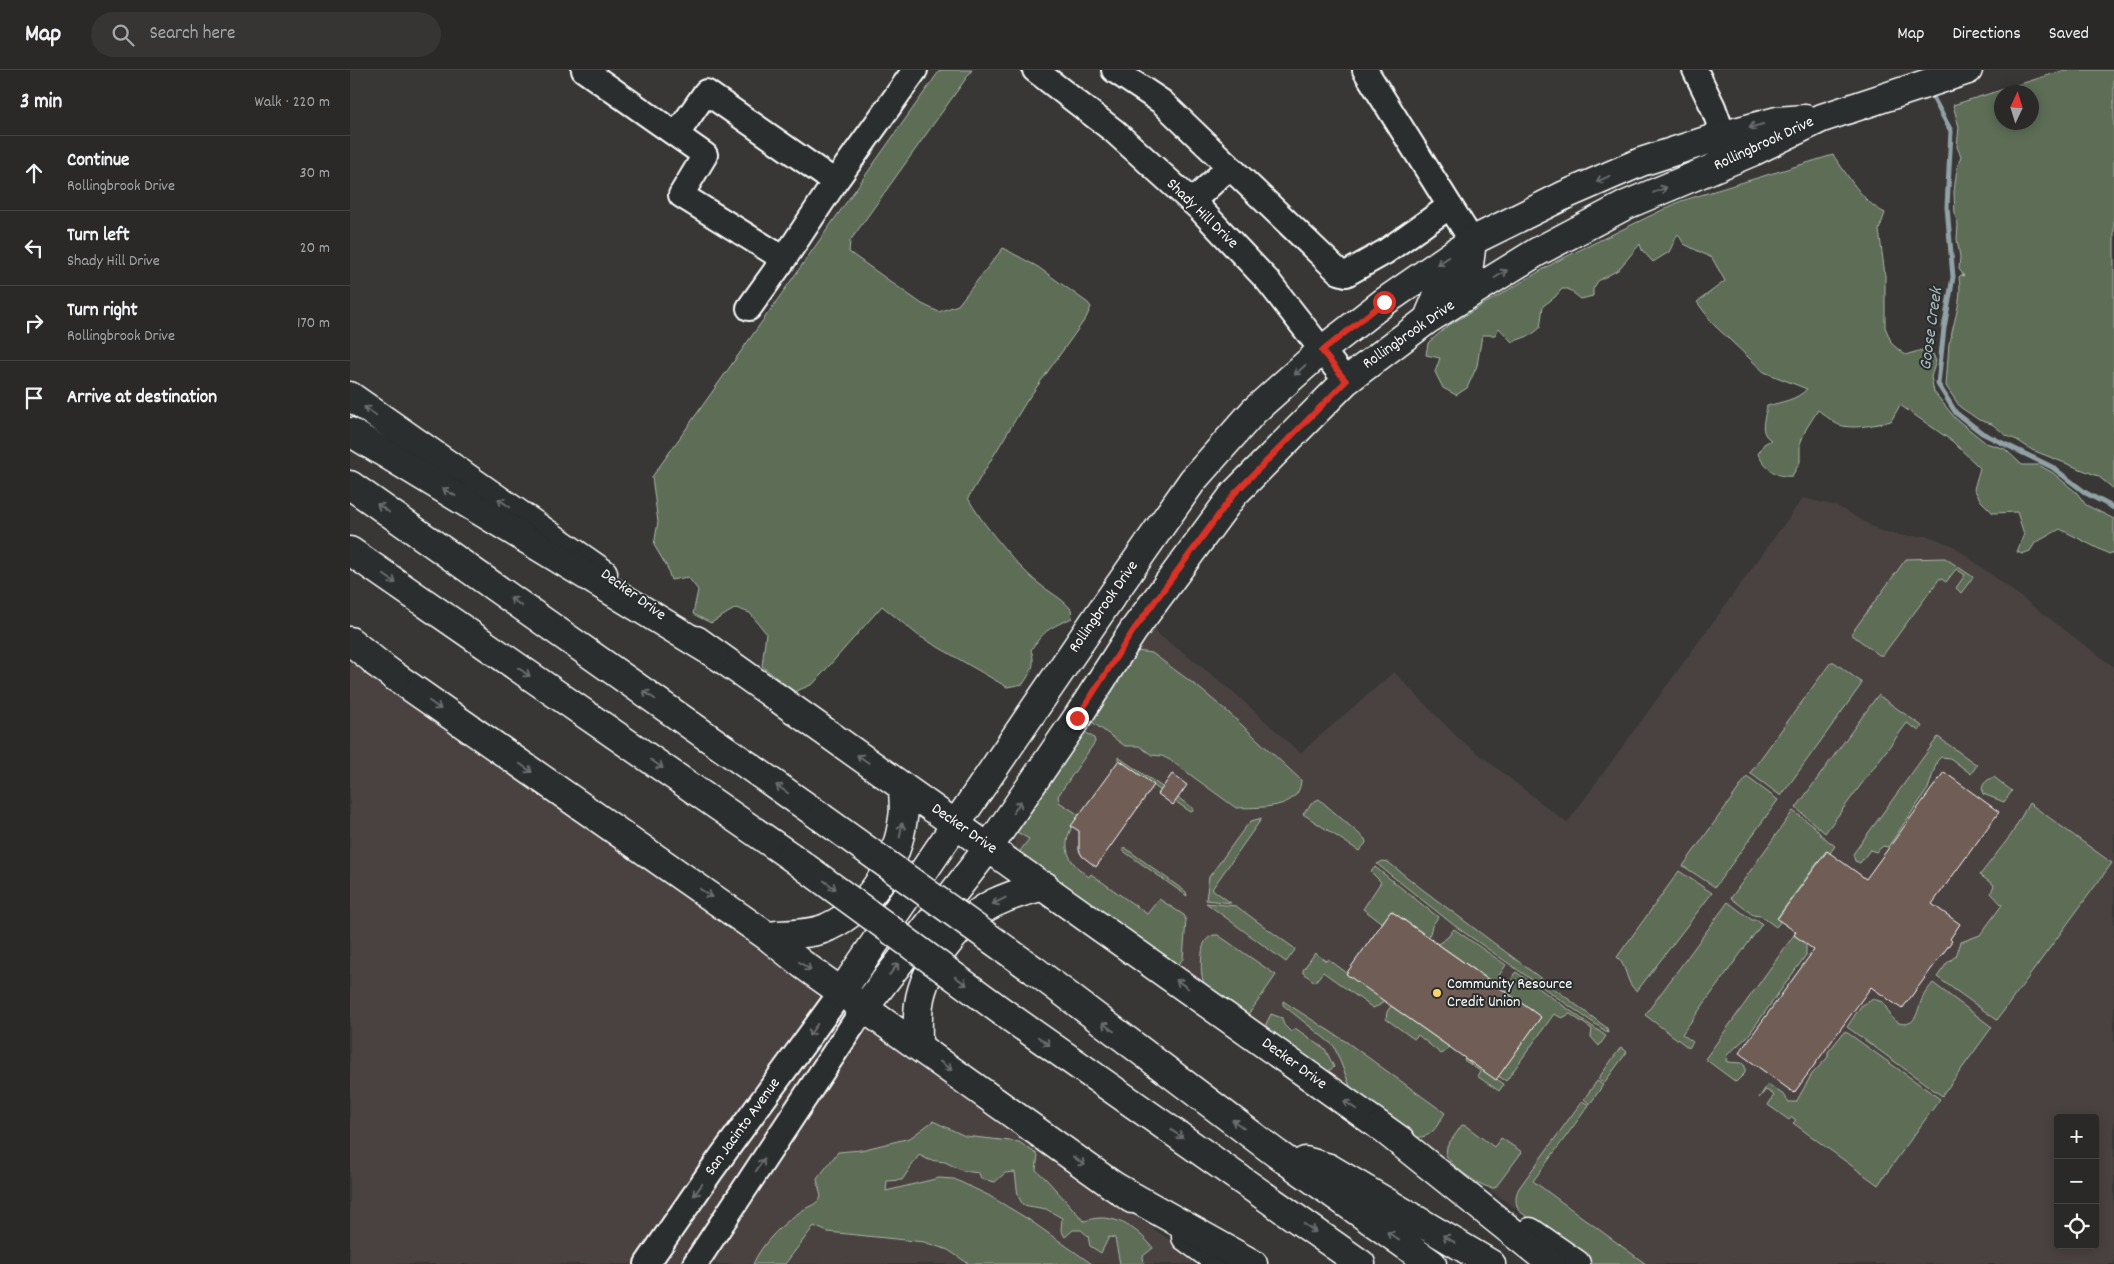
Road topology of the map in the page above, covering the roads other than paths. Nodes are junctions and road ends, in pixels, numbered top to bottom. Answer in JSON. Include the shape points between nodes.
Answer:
{"nodes":[{"id":1,"x":584,"y":70,"type":"edge"},
{"id":2,"x":915,"y":70,"type":"edge"},
{"id":3,"x":1035,"y":70,"type":"edge"},
{"id":4,"x":1114,"y":70,"type":"edge"},
{"id":5,"x":1365,"y":70,"type":"edge"},
{"id":6,"x":1695,"y":70,"type":"edge"},
{"id":7,"x":1968,"y":70,"type":"edge"},
{"id":8,"x":677,"y":134,"type":"junction"},
{"id":9,"x":1728,"y":148,"type":"junction"},
{"id":10,"x":1229,"y":166,"type":"junction"},
{"id":11,"x":835,"y":182,"type":"junction"},
{"id":12,"x":1192,"y":202,"type":"junction"},
{"id":13,"x":1450,"y":206,"type":"junction"},
{"id":14,"x":1472,"y":242,"type":"junction"},
{"id":15,"x":784,"y":259,"type":"junction"},
{"id":16,"x":749,"y":308,"type":"dead end"},
{"id":17,"x":1427,"y":320,"type":"junction"},
{"id":18,"x":1322,"y":351,"type":"junction"},
{"id":19,"x":1346,"y":381,"type":"junction"},
{"id":20,"x":350,"y":396,"type":"edge"},
{"id":21,"x":350,"y":432,"type":"edge"},
{"id":22,"x":350,"y":485,"type":"edge"},
{"id":23,"x":350,"y":551,"type":"edge"},
{"id":24,"x":350,"y":641,"type":"edge"},
{"id":25,"x":350,"y":645,"type":"edge"},
{"id":26,"x":714,"y":654,"type":"junction"},
{"id":27,"x":395,"y":677,"type":"junction"},
{"id":28,"x":903,"y":787,"type":"junction"},
{"id":29,"x":956,"y":824,"type":"junction"},
{"id":30,"x":989,"y":847,"type":"junction"},
{"id":31,"x":1045,"y":886,"type":"junction"},
{"id":32,"x":767,"y":936,"type":"junction"},
{"id":33,"x":842,"y":991,"type":"junction"},
{"id":34,"x":864,"y":1008,"type":"junction"},
{"id":35,"x":918,"y":1046,"type":"junction"},
{"id":36,"x":1382,"y":1127,"type":"junction"},
{"id":37,"x":1277,"y":1154,"type":"junction"},
{"id":38,"x":1112,"y":1185,"type":"junction"},
{"id":39,"x":647,"y":1264,"type":"edge"},
{"id":40,"x":695,"y":1264,"type":"edge"},
{"id":41,"x":1223,"y":1264,"type":"edge"},
{"id":42,"x":1253,"y":1264,"type":"edge"},
{"id":43,"x":1361,"y":1264,"type":"edge"},
{"id":44,"x":1432,"y":1264,"type":"edge"},
{"id":45,"x":1491,"y":1264,"type":"edge"},
{"id":46,"x":1552,"y":1264,"type":"edge"},
{"id":47,"x":1576,"y":1264,"type":"edge"}],
"edges":[{"from":1,"to":8,"type":"street"},
{"from":2,"to":11,"type":"street"},
{"from":3,"to":12,"type":"street","name":"Shady Hill Drive","via":[[1114,131]]},
{"from":4,"to":10,"type":"street","via":[[1162,102]]},
{"from":5,"to":13,"type":"street"},
{"from":6,"to":9,"type":"street"},
{"from":7,"to":9,"type":"main road","name":"Rollingbrook Drive","via":[[1822,118],[1776,120]]},
{"from":8,"to":11,"type":"street","via":[[706,92]]},
{"from":8,"to":15,"type":"street","via":[[705,155],[681,195]]},
{"from":9,"to":14,"type":"main road","name":"Rollingbrook Drive","one_way":true,"via":[[1641,162],[1565,195]]},
{"from":17,"to":9,"type":"main road","name":"Rollingbrook Drive","one_way":true,"via":[[1536,252]]},
{"from":10,"to":12,"type":"street"},
{"from":10,"to":13,"type":"street","via":[[1339,272],[1346,274],[1385,252]]},
{"from":11,"to":15,"type":"street"},
{"from":12,"to":18,"type":"street","name":"Shady Hill Drive","via":[[1268,281]]},
{"from":13,"to":14,"type":"street"},
{"from":14,"to":17,"type":"main road","via":[[1469,265],[1439,292]]},
{"from":14,"to":18,"type":"main road","name":"Rollingbrook Drive","one_way":true,"via":[[1384,302]]},
{"from":15,"to":16,"type":"street"},
{"from":17,"to":19,"type":"main road","name":"Rollingbrook Drive"},
{"from":18,"to":19,"type":"street","name":"Shady Hill Drive"},
{"from":18,"to":29,"type":"main road","name":"Rollingbrook Drive","one_way":true,"via":[[1254,412],[1193,480]]},
{"from":30,"to":19,"type":"main road","name":"Rollingbrook Drive","one_way":true,"via":[[1133,631],[1234,494]]},
{"from":26,"to":20,"type":"main road","name":"Decker Drive","one_way":true},
{"from":26,"to":21,"type":"main road","one_way":true},
{"from":37,"to":22,"type":"main road","one_way":true,"bridge":true,"via":[[1034,970],[822,817]]},
{"from":23,"to":43,"type":"main road","one_way":true,"bridge":true,"via":[[790,856],[1004,1013]]},
{"from":24,"to":27,"type":"main road"},
{"from":25,"to":27,"type":"main road"},
{"from":28,"to":26,"type":"main road","name":"Decker Drive","one_way":true},
{"from":27,"to":32,"type":"main road","one_way":true},
{"from":28,"to":29,"type":"main road","name":"Decker Drive"},
{"from":32,"to":28,"type":"main road","one_way":true,"via":[[826,928],[851,913],[872,894],[888,870],[899,844],[904,815]]},
{"from":29,"to":30,"type":"main road","name":"Decker Drive"},
{"from":29,"to":33,"type":"main road","name":"Rollingbrook Drive"},
{"from":30,"to":31,"type":"main road","name":"Decker Drive"},
{"from":34,"to":30,"type":"main road","name":"Rollingbrook Drive","one_way":true},
{"from":31,"to":35,"type":"main road","one_way":true,"via":[[1014,894],[981,911],[940,954],[927,976],[919,1003]]},
{"from":36,"to":31,"type":"main road","name":"Decker Drive","one_way":true},
{"from":32,"to":33,"type":"main road","one_way":true},
{"from":33,"to":34,"type":"main road"},
{"from":33,"to":39,"type":"street","name":"San Jacinto Avenue","one_way":true},
{"from":34,"to":35,"type":"main road"},
{"from":40,"to":34,"type":"street","name":"San Jacinto Avenue","one_way":true},
{"from":35,"to":38,"type":"main road","one_way":true},
{"from":36,"to":46,"type":"main road"},
{"from":36,"to":47,"type":"main road","name":"Decker Drive"},
{"from":44,"to":37,"type":"main road","one_way":true},
{"from":45,"to":37,"type":"main road","one_way":true,"via":[[1330,1168]]},
{"from":38,"to":41,"type":"main road"},
{"from":38,"to":42,"type":"main road"}]}
